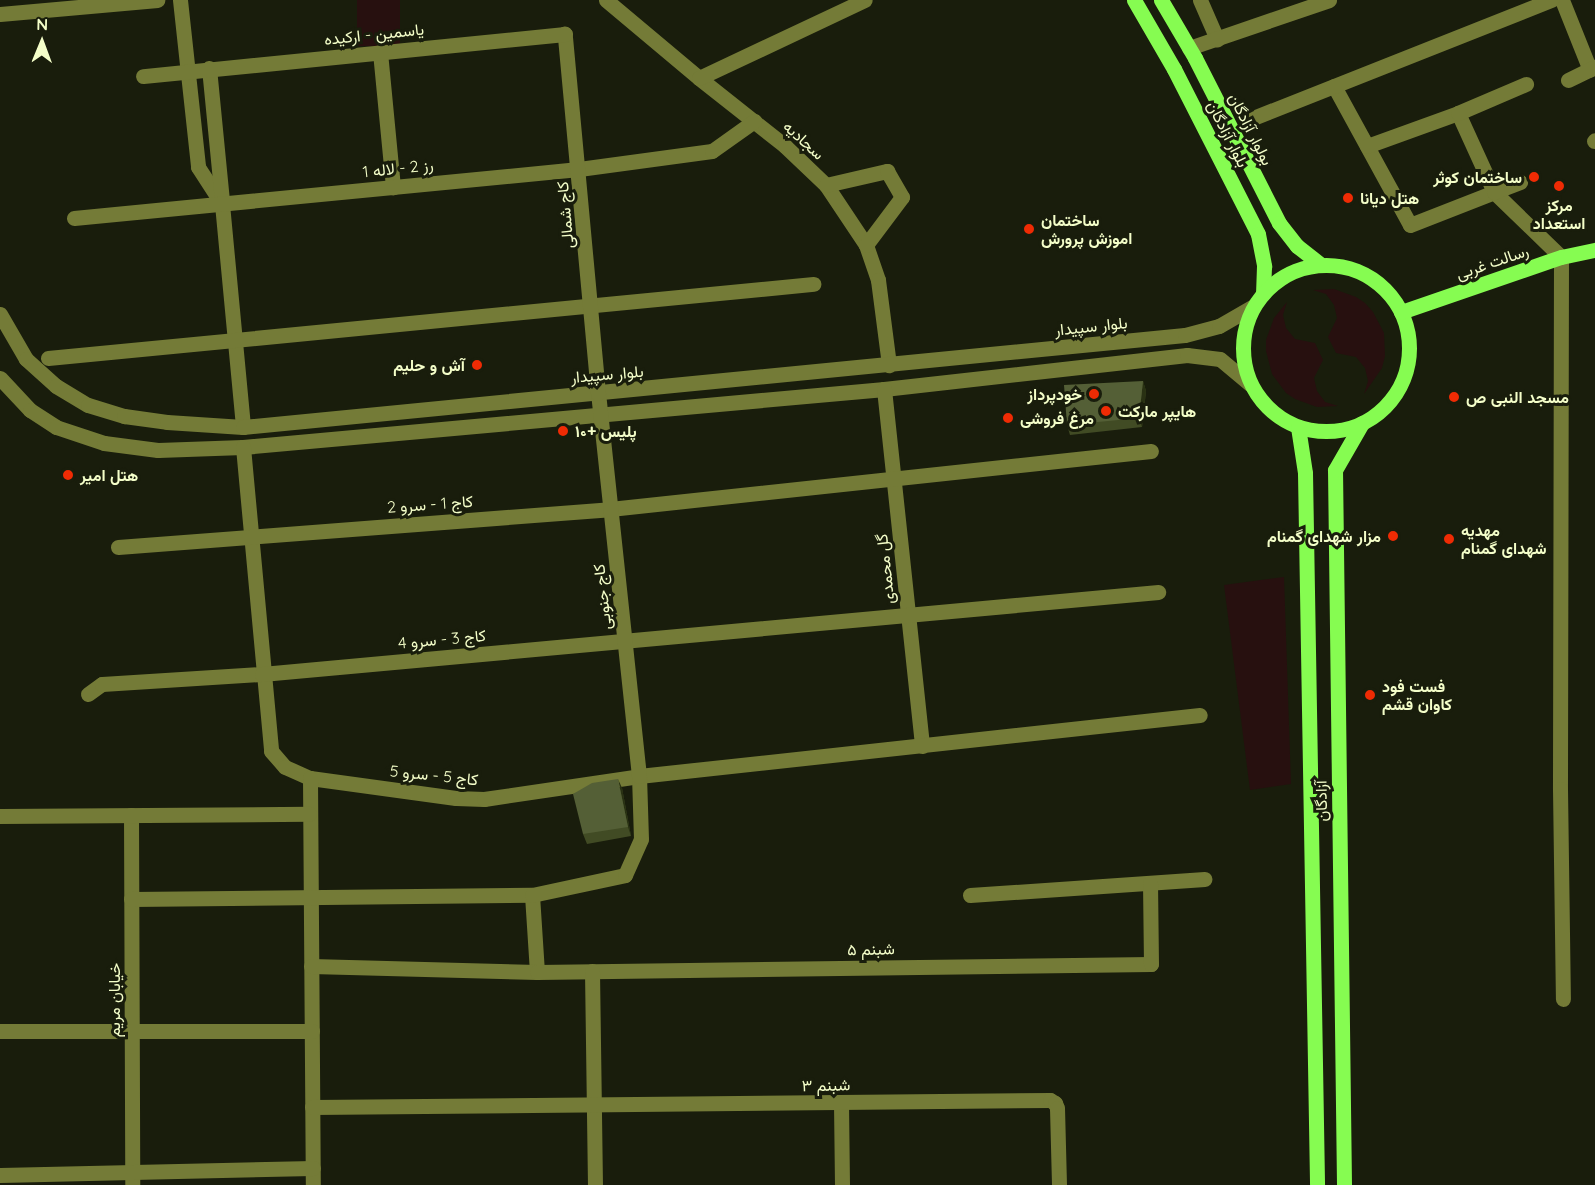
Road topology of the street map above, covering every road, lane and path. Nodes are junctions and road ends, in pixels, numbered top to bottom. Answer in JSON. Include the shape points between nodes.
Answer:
{"nodes":[{"id":1,"x":157,"y":0,"type":"edge"},
{"id":2,"x":180,"y":0,"type":"edge"},
{"id":3,"x":606,"y":0,"type":"edge"},
{"id":4,"x":866,"y":0,"type":"edge"},
{"id":5,"x":1134,"y":0,"type":"edge"},
{"id":6,"x":1161,"y":0,"type":"edge"},
{"id":7,"x":1200,"y":0,"type":"edge"},
{"id":8,"x":1329,"y":0,"type":"edge"},
{"id":9,"x":1551,"y":0,"type":"edge"},
{"id":10,"x":1562,"y":0,"type":"edge"},
{"id":11,"x":832,"y":7,"type":"edge"},
{"id":12,"x":0,"y":14,"type":"edge"},
{"id":13,"x":566,"y":33,"type":"joint"},
{"id":14,"x":1216,"y":39,"type":"junction"},
{"id":15,"x":1189,"y":48,"type":"junction"},
{"id":16,"x":380,"y":52,"type":"junction"},
{"id":17,"x":209,"y":68,"type":"junction"},
{"id":18,"x":1593,"y":68,"type":"edge"},
{"id":19,"x":186,"y":70,"type":"junction"},
{"id":20,"x":143,"y":76,"type":"dead end"},
{"id":21,"x":699,"y":78,"type":"junction"},
{"id":22,"x":1568,"y":80,"type":"dead end"},
{"id":23,"x":1526,"y":84,"type":"dead end"},
{"id":24,"x":1334,"y":86,"type":"junction"},
{"id":25,"x":1458,"y":113,"type":"junction"},
{"id":26,"x":1253,"y":118,"type":"dead end"},
{"id":27,"x":754,"y":121,"type":"junction"},
{"id":28,"x":1366,"y":146,"type":"junction"},
{"id":29,"x":579,"y":169,"type":"junction"},
{"id":30,"x":1520,"y":182,"type":"dead end"},
{"id":31,"x":826,"y":185,"type":"junction"},
{"id":32,"x":393,"y":187,"type":"junction"},
{"id":33,"x":1494,"y":192,"type":"junction"},
{"id":34,"x":222,"y":204,"type":"junction"},
{"id":35,"x":74,"y":218,"type":"dead end"},
{"id":36,"x":866,"y":245,"type":"junction"},
{"id":37,"x":1595,"y":250,"type":"edge"},
{"id":38,"x":1561,"y":257,"type":"junction"},
{"id":39,"x":1321,"y":265,"type":"junction"},
{"id":40,"x":813,"y":284,"type":"dead end"},
{"id":41,"x":1263,"y":293,"type":"junction"},
{"id":42,"x":590,"y":306,"type":"junction"},
{"id":43,"x":1253,"y":306,"type":"junction"},
{"id":44,"x":1401,"y":312,"type":"junction"},
{"id":45,"x":0,"y":314,"type":"edge"},
{"id":46,"x":234,"y":341,"type":"junction"},
{"id":47,"x":48,"y":358,"type":"dead end"},
{"id":48,"x":888,"y":365,"type":"junction"},
{"id":49,"x":0,"y":378,"type":"edge"},
{"id":50,"x":1250,"y":384,"type":"junction"},
{"id":51,"x":884,"y":388,"type":"junction"},
{"id":52,"x":598,"y":393,"type":"junction"},
{"id":53,"x":600,"y":415,"type":"junction"},
{"id":54,"x":1362,"y":423,"type":"junction"},
{"id":55,"x":243,"y":427,"type":"junction"},
{"id":56,"x":1298,"y":427,"type":"junction"},
{"id":57,"x":243,"y":447,"type":"junction"},
{"id":58,"x":1151,"y":451,"type":"dead end"},
{"id":59,"x":894,"y":479,"type":"junction"},
{"id":60,"x":610,"y":508,"type":"junction"},
{"id":61,"x":252,"y":536,"type":"junction"},
{"id":62,"x":118,"y":547,"type":"dead end"},
{"id":63,"x":1158,"y":592,"type":"dead end"},
{"id":64,"x":908,"y":615,"type":"junction"},
{"id":65,"x":625,"y":640,"type":"junction"},
{"id":66,"x":262,"y":674,"type":"junction"},
{"id":67,"x":88,"y":694,"type":"dead end"},
{"id":68,"x":1200,"y":715,"type":"dead end"},
{"id":69,"x":922,"y":746,"type":"junction"},
{"id":70,"x":639,"y":776,"type":"junction"},
{"id":71,"x":310,"y":778,"type":"junction"},
{"id":72,"x":309,"y":814,"type":"junction"},
{"id":73,"x":131,"y":815,"type":"junction"},
{"id":74,"x":0,"y":816,"type":"edge"},
{"id":75,"x":1204,"y":879,"type":"dead end"},
{"id":76,"x":1150,"y":883,"type":"junction"},
{"id":77,"x":532,"y":895,"type":"junction"},
{"id":78,"x":970,"y":895,"type":"dead end"},
{"id":79,"x":310,"y":897,"type":"junction"},
{"id":80,"x":131,"y":899,"type":"junction"},
{"id":81,"x":311,"y":966,"type":"junction"},
{"id":82,"x":592,"y":971,"type":"junction"},
{"id":83,"x":537,"y":972,"type":"junction"},
{"id":84,"x":1563,"y":999,"type":"dead end"},
{"id":85,"x":0,"y":1031,"type":"edge"},
{"id":86,"x":132,"y":1031,"type":"junction"},
{"id":87,"x":312,"y":1031,"type":"junction"},
{"id":88,"x":1314,"y":1036,"type":"junction"},
{"id":89,"x":1342,"y":1036,"type":"junction"},
{"id":90,"x":841,"y":1103,"type":"junction"},
{"id":91,"x":596,"y":1105,"type":"junction"},
{"id":92,"x":312,"y":1107,"type":"junction"},
{"id":93,"x":313,"y":1168,"type":"junction"},
{"id":94,"x":0,"y":1175,"type":"edge"},
{"id":95,"x":132,"y":1179,"type":"edge"},
{"id":96,"x":313,"y":1185,"type":"edge"},
{"id":97,"x":595,"y":1185,"type":"edge"},
{"id":98,"x":842,"y":1185,"type":"edge"},
{"id":99,"x":1059,"y":1185,"type":"edge"},
{"id":100,"x":1317,"y":1185,"type":"edge"},
{"id":101,"x":1344,"y":1185,"type":"edge"}],
"edges":[{"from":1,"to":12,"type":"street"},
{"from":2,"to":19,"type":"street"},
{"from":3,"to":21,"type":"street","name":"سجادیه"},
{"from":4,"to":11,"type":"street"},
{"from":5,"to":41,"type":"main road","name":"بلوار آزادگان","via":[[1174,69],[1258,234],[1264,266]]},
{"from":6,"to":15,"type":"main road","name":"بولوار آزادگان"},
{"from":7,"to":14,"type":"street"},
{"from":8,"to":14,"type":"street"},
{"from":9,"to":24,"type":"street"},
{"from":10,"to":18,"type":"street"},
{"from":11,"to":21,"type":"street"},
{"from":13,"to":16,"type":"street","name":"یاسمین - ارکیده"},
{"from":13,"to":29,"type":"street","name":"کاج شمالی"},
{"from":14,"to":15,"type":"street"},
{"from":15,"to":39,"type":"main road","name":"بولوار آزادگان","via":[[1279,223],[1297,246]]},
{"from":16,"to":17,"type":"street","name":"یاسمین - ارکیده"},
{"from":16,"to":32,"type":"street"},
{"from":17,"to":19,"type":"street","name":"یاسمین - ارکیده"},
{"from":17,"to":34,"type":"street"},
{"from":18,"to":22,"type":"street"},
{"from":19,"to":20,"type":"street","name":"یاسمین - ارکیده"},
{"from":19,"to":34,"type":"street","via":[[198,167]]},
{"from":21,"to":27,"type":"street","name":"سجادیه"},
{"from":23,"to":25,"type":"street"},
{"from":24,"to":26,"type":"street"},
{"from":24,"to":28,"type":"street"},
{"from":25,"to":28,"type":"street"},
{"from":25,"to":33,"type":"street"},
{"from":27,"to":29,"type":"street","name":"رز 2 - لاله 1","via":[[712,152]]},
{"from":27,"to":31,"type":"street","name":"سجادیه"},
{"from":28,"to":33,"type":"street","via":[[1410,225]]},
{"from":29,"to":32,"type":"street","name":"رز 2 - لاله 1"},
{"from":29,"to":42,"type":"street","name":"کاج شمالی"},
{"from":30,"to":33,"type":"street"},
{"from":31,"to":36,"type":"street","name":"سجادیه"},
{"from":31,"to":36,"type":"street","via":[[887,171],[902,197]]},
{"from":32,"to":34,"type":"street","name":"رز 2 - لاله 1"},
{"from":33,"to":38,"type":"street"},
{"from":34,"to":35,"type":"street","name":"رز 2 - لاله 1"},
{"from":34,"to":46,"type":"street"},
{"from":36,"to":48,"type":"street","name":"سجادیه","via":[[878,280]]},
{"from":37,"to":38,"type":"main road","name":"رسالت غربی"},
{"from":38,"to":44,"type":"main road","name":"رسالت غربی"},
{"from":38,"to":84,"type":"street"},
{"from":39,"to":41,"type":"main road","via":[[1289,273]]},
{"from":39,"to":44,"type":"main road","via":[[1353,269],[1368,276]]},
{"from":40,"to":42,"type":"street"},
{"from":41,"to":43,"type":"main road"},
{"from":42,"to":46,"type":"street"},
{"from":42,"to":52,"type":"street","name":"کاج شمالی"},
{"from":43,"to":48,"type":"street","name":"بلوار سپیدار","via":[[1219,326],[1185,335]]},
{"from":43,"to":50,"type":"main road","via":[[1243,337]]},
{"from":44,"to":54,"type":"main road","via":[[1409,343],[1405,375],[1388,403]]},
{"from":45,"to":55,"type":"street","name":"بلوار سپیدار","via":[[26,358],[56,386],[88,405],[124,416]]},
{"from":46,"to":47,"type":"street"},
{"from":46,"to":55,"type":"street"},
{"from":48,"to":52,"type":"street","name":"بلوار سپیدار"},
{"from":49,"to":57,"type":"street","via":[[30,410],[56,427],[104,443],[158,450]]},
{"from":50,"to":51,"type":"street","via":[[1220,359],[1187,355]]},
{"from":50,"to":56,"type":"main road","via":[[1270,410]]},
{"from":51,"to":53,"type":"street"},
{"from":51,"to":59,"type":"street","name":"گل محمدی"},
{"from":52,"to":53,"type":"street","name":"کاج شمالی"},
{"from":52,"to":55,"type":"street","name":"بلوار سپیدار"},
{"from":53,"to":57,"type":"street"},
{"from":53,"to":60,"type":"street","name":"کاج جنوبی"},
{"from":54,"to":56,"type":"main road","via":[[1330,431]]},
{"from":54,"to":89,"type":"main road","name":"آزادگان","via":[[1335,470]]},
{"from":56,"to":88,"type":"main road","name":"آزادگان","via":[[1305,473]]},
{"from":57,"to":61,"type":"street"},
{"from":58,"to":59,"type":"street","name":"کاج 1 - سرو 2"},
{"from":59,"to":60,"type":"street","name":"کاج 1 - سرو 2"},
{"from":59,"to":64,"type":"street","name":"گل محمدی"},
{"from":60,"to":61,"type":"street","name":"کاج 1 - سرو 2"},
{"from":60,"to":65,"type":"street","name":"کاج جنوبی"},
{"from":61,"to":62,"type":"street","name":"کاج 1 - سرو 2"},
{"from":61,"to":66,"type":"street"},
{"from":63,"to":64,"type":"street","name":"کاج 3 - سرو 4"},
{"from":64,"to":65,"type":"street","name":"کاج 3 - سرو 4"},
{"from":64,"to":69,"type":"street","name":"گل محمدی"},
{"from":65,"to":66,"type":"street","name":"کاج 3 - سرو 4"},
{"from":65,"to":70,"type":"street","name":"کاج جنوبی"},
{"from":66,"to":67,"type":"street","name":"کاج 3 - سرو 4","via":[[102,684]]},
{"from":66,"to":71,"type":"street","name":"کاج 5 - سرو 5","via":[[271,751],[285,767]]},
{"from":68,"to":69,"type":"street","name":"کاج 5 - سرو 5"},
{"from":69,"to":70,"type":"street","name":"کاج 5 - سرو 5"},
{"from":70,"to":71,"type":"street","name":"کاج 5 - سرو 5","via":[[484,799]]},
{"from":70,"to":77,"type":"street","name":"کاج جنوبی","via":[[640,839],[625,876]]},
{"from":71,"to":72,"type":"street"},
{"from":72,"to":73,"type":"street"},
{"from":72,"to":79,"type":"street"},
{"from":73,"to":74,"type":"street"},
{"from":73,"to":80,"type":"street","name":"خیابان مریم"},
{"from":75,"to":76,"type":"street"},
{"from":76,"to":78,"type":"street"},
{"from":76,"to":82,"type":"street","name":"شبنم ۵","via":[[1151,964]]},
{"from":77,"to":79,"type":"street"},
{"from":77,"to":83,"type":"street"},
{"from":79,"to":80,"type":"street"},
{"from":79,"to":81,"type":"street"},
{"from":80,"to":86,"type":"street","name":"خیابان مریم"},
{"from":81,"to":83,"type":"street","name":"شبنم ۵"},
{"from":81,"to":87,"type":"street"},
{"from":82,"to":83,"type":"street","name":"شبنم ۵"},
{"from":82,"to":91,"type":"street"},
{"from":85,"to":86,"type":"street"},
{"from":86,"to":87,"type":"street"},
{"from":86,"to":95,"type":"street","name":"خیابان مریم"},
{"from":87,"to":92,"type":"street"},
{"from":88,"to":89,"type":"main road"},
{"from":88,"to":100,"type":"main road","name":"آزادگان"},
{"from":89,"to":101,"type":"main road","name":"آزادگان"},
{"from":90,"to":91,"type":"street","name":"شبنم ۳"},
{"from":90,"to":98,"type":"street"},
{"from":90,"to":99,"type":"street","name":"شبنم ۳","via":[[1050,1100],[1055,1103]]},
{"from":91,"to":92,"type":"street","name":"شبنم ۳"},
{"from":91,"to":97,"type":"street"},
{"from":92,"to":93,"type":"street"},
{"from":93,"to":95,"type":"street"},
{"from":93,"to":96,"type":"street"},
{"from":94,"to":95,"type":"street"}]}
